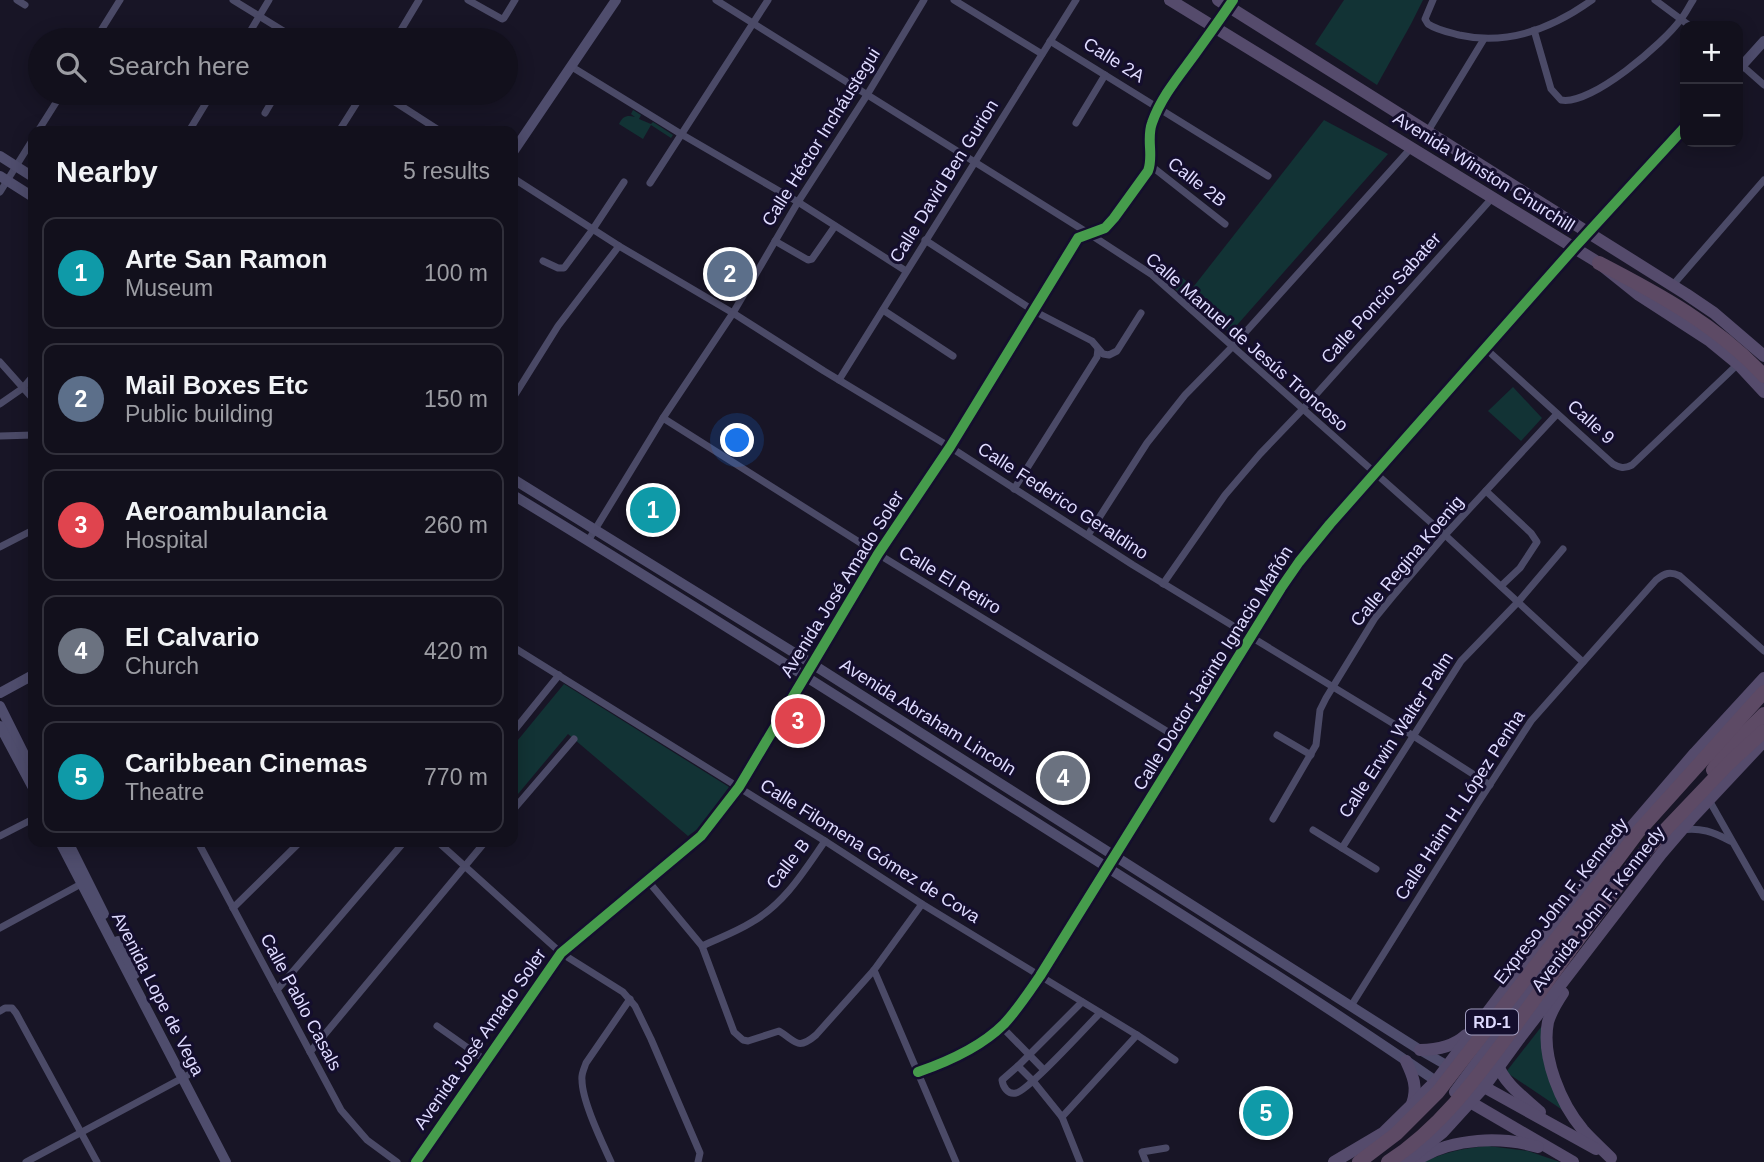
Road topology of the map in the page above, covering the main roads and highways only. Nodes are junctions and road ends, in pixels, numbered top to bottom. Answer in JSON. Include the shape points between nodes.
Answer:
{"nodes":[{"id":1,"x":617,"y":0,"type":"edge"},
{"id":2,"x":1170,"y":0,"type":"edge"},
{"id":3,"x":1226,"y":2,"type":"edge"},
{"id":4,"x":1764,"y":41,"type":"edge"},
{"id":5,"x":1743,"y":62,"type":"edge"},
{"id":6,"x":1680,"y":132,"type":"edge"},
{"id":7,"x":518,"y":145,"type":"edge"},
{"id":8,"x":0,"y":156,"type":"edge"},
{"id":9,"x":28,"y":174,"type":"edge"},
{"id":10,"x":4,"y":178,"type":"edge"},
{"id":11,"x":28,"y":194,"type":"edge"},
{"id":12,"x":1588,"y":233,"type":"junction"},
{"id":13,"x":1574,"y":248,"type":"junction"},
{"id":14,"x":1599,"y":263,"type":"joint"},
{"id":15,"x":1764,"y":356,"type":"edge"},
{"id":16,"x":1742,"y":361,"type":"junction"},
{"id":17,"x":1764,"y":376,"type":"edge"},
{"id":18,"x":1764,"y":392,"type":"edge"},
{"id":19,"x":518,"y":482,"type":"edge"},
{"id":20,"x":518,"y":498,"type":"edge"},
{"id":21,"x":28,"y":678,"type":"edge"},
{"id":22,"x":1762,"y":684,"type":"edge"},
{"id":23,"x":0,"y":692,"type":"edge"},
{"id":24,"x":0,"y":706,"type":"edge"},
{"id":25,"x":1764,"y":714,"type":"edge"},
{"id":26,"x":0,"y":726,"type":"edge"},
{"id":27,"x":1764,"y":731,"type":"edge"},
{"id":28,"x":1764,"y":741,"type":"edge"},
{"id":29,"x":28,"y":762,"type":"edge"},
{"id":30,"x":28,"y":779,"type":"edge"},
{"id":31,"x":1701,"y":799,"type":"junction"},
{"id":32,"x":62,"y":847,"type":"edge"},
{"id":33,"x":70,"y":847,"type":"edge"},
{"id":34,"x":1115,"y":856,"type":"junction"},
{"id":35,"x":1634,"y":864,"type":"junction"},
{"id":36,"x":1108,"y":868,"type":"junction"},
{"id":37,"x":1619,"y":909,"type":"junction"},
{"id":38,"x":1482,"y":1021,"type":"junction"},
{"id":39,"x":1501,"y":1028,"type":"junction"},
{"id":40,"x":1420,"y":1050,"type":"junction"},
{"id":41,"x":1406,"y":1061,"type":"junction"},
{"id":42,"x":1448,"y":1066,"type":"junction"},
{"id":43,"x":1499,"y":1069,"type":"junction"},
{"id":44,"x":185,"y":1077,"type":"junction"},
{"id":45,"x":1466,"y":1077,"type":"junction"},
{"id":46,"x":1436,"y":1081,"type":"junction"},
{"id":47,"x":1484,"y":1087,"type":"junction"},
{"id":48,"x":1455,"y":1092,"type":"junction"},
{"id":49,"x":1471,"y":1102,"type":"junction"},
{"id":50,"x":1410,"y":1108,"type":"junction"},
{"id":51,"x":1553,"y":1124,"type":"junction"},
{"id":52,"x":1383,"y":1133,"type":"junction"},
{"id":53,"x":1568,"y":1159,"type":"edge"},
{"id":54,"x":1411,"y":1160,"type":"edge"},
{"id":55,"x":1614,"y":1160,"type":"edge"},
{"id":56,"x":226,"y":1162,"type":"edge"},
{"id":57,"x":234,"y":1162,"type":"edge"},
{"id":58,"x":1334,"y":1162,"type":"edge"},
{"id":59,"x":1359,"y":1162,"type":"edge"},
{"id":60,"x":1388,"y":1162,"type":"edge"}],
"edges":[{"from":1,"to":7,"type":"main road"},
{"from":2,"to":13,"type":"main road","name":"Avenida Winston Churchill"},
{"from":3,"to":12,"type":"main road","name":"Avenida Winston Churchill"},
{"from":4,"to":5,"type":"main road"},
{"from":6,"to":12,"type":"main road","name":"Calle Doctor Jacinto Ignacio Mañón"},
{"from":8,"to":9,"type":"main road"},
{"from":10,"to":11,"type":"main road"},
{"from":12,"to":13,"type":"main road","name":"Calle Doctor Jacinto Ignacio Mañón"},
{"from":12,"to":15,"type":"main road","name":"Avenida Winston Churchill","via":[[1714,313]]},
{"from":13,"to":14,"type":"main road","name":"Avenida Winston Churchill"},
{"from":13,"to":34,"type":"main road","name":"Calle Doctor Jacinto Ignacio Mañón","via":[[1299,562]]},
{"from":14,"to":16,"type":"highway","via":[[1689,313],[1713,330]]},
{"from":16,"to":17,"type":"highway"},
{"from":16,"to":18,"type":"main road"},
{"from":19,"to":34,"type":"main road","name":"Avenida Abraham Lincoln"},
{"from":20,"to":36,"type":"main road","name":"Avenida Abraham Lincoln"},
{"from":21,"to":23,"type":"main road"},
{"from":22,"to":38,"type":"main road","name":"Avenida John F. Kennedy","number":"RD-1","via":[[1604,859]]},
{"from":22,"to":59,"type":"highway","name":"Expreso John F. Kennedy","number":"RD-1","bridge":true,"via":[[1638,832],[1438,1092],[1396,1134]]},
{"from":24,"to":29,"type":"main road"},
{"from":25,"to":31,"type":"highway","via":[[1722,756]]},
{"from":26,"to":30,"type":"main road"},
{"from":27,"to":31,"type":"highway","name":"Expreso John F. Kennedy","number":"RD-1","via":[[1728,764]]},
{"from":28,"to":31,"type":"main road","name":"Avenida John F. Kennedy","number":"RD-1"},
{"from":31,"to":35,"type":"highway","name":"Expreso John F. Kennedy","number":"RD-1"},
{"from":31,"to":37,"type":"main road","name":"Avenida John F. Kennedy","number":"RD-1"},
{"from":32,"to":44,"type":"main road","name":"Avenida Lope de Vega"},
{"from":33,"to":44,"type":"main road","name":"Avenida Lope de Vega"},
{"from":34,"to":36,"type":"main road","name":"Calle Doctor Jacinto Ignacio Mañón"},
{"from":34,"to":40,"type":"main road","name":"Avenida Abraham Lincoln"},
{"from":35,"to":39,"type":"main road","via":[[1588,911]]},
{"from":35,"to":60,"type":"highway","name":"Expreso John F. Kennedy","number":"RD-1","bridge":true,"via":[[1463,1094],[1426,1133]]},
{"from":36,"to":41,"type":"main road","name":"Avenida Abraham Lincoln"},
{"from":37,"to":43,"type":"main road","name":"Avenida John F. Kennedy","number":"RD-1"},
{"from":37,"to":55,"type":"main road","via":[[1577,969],[1548,1025],[1549,1059],[1560,1094],[1583,1130]]},
{"from":38,"to":40,"type":"main road","via":[[1453,1045]]},
{"from":38,"to":42,"type":"main road","name":"Avenida John F. Kennedy","number":"RD-1"},
{"from":39,"to":43,"type":"main road","via":[[1496,1050]]},
{"from":39,"to":45,"type":"main road"},
{"from":40,"to":42,"type":"main road","name":"Avenida Abraham Lincoln"},
{"from":41,"to":46,"type":"main road","name":"Avenida Abraham Lincoln"},
{"from":41,"to":50,"type":"main road","via":[[1415,1082]]},
{"from":42,"to":45,"type":"main road","name":"Avenida Abraham Lincoln"},
{"from":42,"to":46,"type":"main road","name":"Avenida John F. Kennedy","number":"RD-1"},
{"from":43,"to":47,"type":"main road","name":"Avenida John F. Kennedy","number":"RD-1"},
{"from":43,"to":51,"type":"main road"},
{"from":44,"to":56,"type":"main road","name":"Avenida Lope de Vega"},
{"from":44,"to":57,"type":"main road","name":"Avenida Lope de Vega"},
{"from":45,"to":47,"type":"main road","name":"Avenida Abraham Lincoln"},
{"from":45,"to":48,"type":"main road"},
{"from":46,"to":48,"type":"main road","name":"Avenida Abraham Lincoln"},
{"from":46,"to":50,"type":"main road","name":"Avenida John F. Kennedy","number":"RD-1"},
{"from":47,"to":49,"type":"main road","name":"Avenida John F. Kennedy","number":"RD-1"},
{"from":47,"to":51,"type":"main road","name":"Avenida Abraham Lincoln"},
{"from":48,"to":49,"type":"main road","name":"Avenida Abraham Lincoln"},
{"from":49,"to":53,"type":"main road","name":"Avenida Abraham Lincoln"},
{"from":49,"to":54,"type":"main road","name":"Avenida John F. Kennedy","number":"RD-1"},
{"from":50,"to":52,"type":"main road","name":"Avenida John F. Kennedy","number":"RD-1"},
{"from":51,"to":55,"type":"main road"},
{"from":52,"to":54,"type":"main road","via":[[1411,1124],[1423,1143]]},
{"from":52,"to":58,"type":"main road","name":"Avenida John F. Kennedy","number":"RD-1"},
{"from":53,"to":54,"type":"main road","via":[[1526,1143],[1482,1141]]}]}
